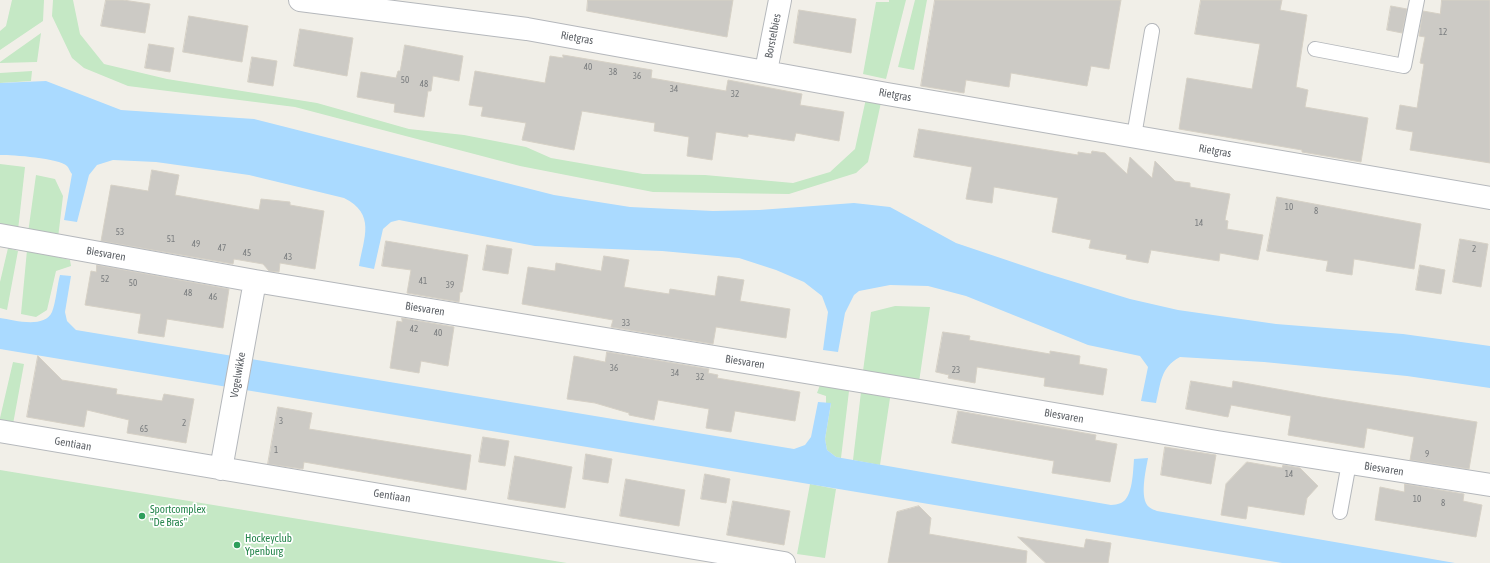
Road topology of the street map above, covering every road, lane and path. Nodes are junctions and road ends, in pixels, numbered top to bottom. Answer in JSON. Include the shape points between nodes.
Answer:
{"nodes":[{"id":1,"x":300,"y":0,"type":"edge"},
{"id":2,"x":780,"y":0,"type":"edge"},
{"id":3,"x":1416,"y":0,"type":"edge"},
{"id":4,"x":1152,"y":31,"type":"dead end"},
{"id":5,"x":1315,"y":49,"type":"dead end"},
{"id":6,"x":766,"y":71,"type":"junction"},
{"id":7,"x":1134,"y":136,"type":"junction"},
{"id":8,"x":1490,"y":198,"type":"edge"},
{"id":9,"x":0,"y":235,"type":"edge"},
{"id":10,"x":255,"y":281,"type":"junction"},
{"id":11,"x":0,"y":431,"type":"edge"},
{"id":12,"x":1349,"y":463,"type":"junction"},
{"id":13,"x":221,"y":469,"type":"junction"},
{"id":14,"x":1490,"y":485,"type":"edge"},
{"id":15,"x":1340,"y":512,"type":"dead end"},
{"id":16,"x":784,"y":563,"type":"edge"}],
"edges":[{"from":1,"to":6,"type":"street","name":"Rietgras","via":[[527,29]]},
{"from":2,"to":6,"type":"street","name":"Borstelbies"},
{"from":3,"to":5,"type":"lane","via":[[1404,66]]},
{"from":4,"to":7,"type":"lane"},
{"from":6,"to":7,"type":"street","name":"Rietgras"},
{"from":7,"to":8,"type":"street","name":"Rietgras"},
{"from":9,"to":10,"type":"street","name":"Biesvaren"},
{"from":10,"to":12,"type":"street","name":"Biesvaren"},
{"from":10,"to":13,"type":"street","name":"Vogelwikke"},
{"from":11,"to":13,"type":"street","name":"Gentiaan"},
{"from":12,"to":14,"type":"street","name":"Biesvaren"},
{"from":12,"to":15,"type":"lane"},
{"from":13,"to":16,"type":"street","name":"Gentiaan"}]}
